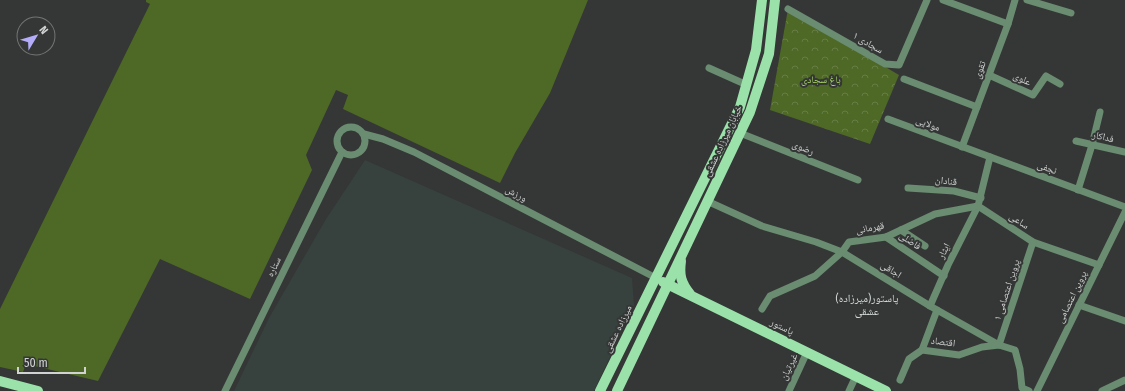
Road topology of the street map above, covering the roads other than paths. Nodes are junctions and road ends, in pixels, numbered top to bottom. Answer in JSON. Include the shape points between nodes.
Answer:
{"nodes":[{"id":1,"x":762,"y":0,"type":"edge"},
{"id":2,"x":775,"y":0,"type":"edge"},
{"id":3,"x":927,"y":0,"type":"edge"},
{"id":4,"x":943,"y":0,"type":"edge"},
{"id":5,"x":1015,"y":0,"type":"edge"},
{"id":6,"x":1027,"y":0,"type":"edge"},
{"id":7,"x":788,"y":9,"type":"dead end"},
{"id":8,"x":1071,"y":13,"type":"dead end"},
{"id":9,"x":1008,"y":24,"type":"junction"},
{"id":10,"x":710,"y":68,"type":"dead end"},
{"id":11,"x":989,"y":75,"type":"junction"},
{"id":12,"x":904,"y":79,"type":"dead end"},
{"id":13,"x":1060,"y":84,"type":"dead end"},
{"id":14,"x":747,"y":85,"type":"junction"},
{"id":15,"x":977,"y":107,"type":"junction"},
{"id":16,"x":1100,"y":112,"type":"dead end"},
{"id":17,"x":888,"y":119,"type":"dead end"},
{"id":18,"x":740,"y":133,"type":"junction"},
{"id":19,"x":364,"y":134,"type":"junction"},
{"id":20,"x":1076,"y":141,"type":"dead end"},
{"id":21,"x":1092,"y":145,"type":"junction"},
{"id":22,"x":962,"y":147,"type":"junction"},
{"id":23,"x":342,"y":152,"type":"junction"},
{"id":24,"x":1125,"y":152,"type":"edge"},
{"id":25,"x":990,"y":157,"type":"junction"},
{"id":26,"x":858,"y":180,"type":"dead end"},
{"id":27,"x":908,"y":188,"type":"dead end"},
{"id":28,"x":1078,"y":190,"type":"junction"},
{"id":29,"x":981,"y":198,"type":"junction"},
{"id":30,"x":708,"y":201,"type":"junction"},
{"id":31,"x":978,"y":206,"type":"junction"},
{"id":32,"x":1125,"y":207,"type":"edge"},
{"id":33,"x":1125,"y":212,"type":"edge"},
{"id":34,"x":901,"y":230,"type":"junction"},
{"id":35,"x":886,"y":237,"type":"junction"},
{"id":36,"x":1033,"y":242,"type":"junction"},
{"id":37,"x":925,"y":246,"type":"dead end"},
{"id":38,"x":684,"y":251,"type":"junction"},
{"id":39,"x":842,"y":252,"type":"junction"},
{"id":40,"x":1099,"y":265,"type":"junction"},
{"id":41,"x":944,"y":276,"type":"junction"},
{"id":42,"x":656,"y":278,"type":"junction"},
{"id":43,"x":668,"y":284,"type":"junction"},
{"id":44,"x":692,"y":295,"type":"junction"},
{"id":45,"x":1079,"y":305,"type":"junction"},
{"id":46,"x":934,"y":308,"type":"junction"},
{"id":47,"x":762,"y":309,"type":"dead end"},
{"id":48,"x":1125,"y":321,"type":"edge"},
{"id":49,"x":999,"y":345,"type":"junction"},
{"id":50,"x":922,"y":350,"type":"junction"},
{"id":51,"x":807,"y":352,"type":"junction"},
{"id":52,"x":856,"y":376,"type":"junction"},
{"id":53,"x":900,"y":380,"type":"dead end"},
{"id":54,"x":1125,"y":380,"type":"edge"},
{"id":55,"x":0,"y":381,"type":"edge"},
{"id":56,"x":38,"y":391,"type":"edge"},
{"id":57,"x":224,"y":391,"type":"edge"},
{"id":58,"x":600,"y":391,"type":"edge"},
{"id":59,"x":617,"y":391,"type":"edge"},
{"id":60,"x":789,"y":391,"type":"edge"},
{"id":61,"x":849,"y":391,"type":"edge"},
{"id":62,"x":886,"y":391,"type":"edge"},
{"id":63,"x":1029,"y":391,"type":"edge"},
{"id":64,"x":1037,"y":391,"type":"edge"},
{"id":65,"x":1102,"y":391,"type":"edge"}],
"edges":[{"from":1,"to":14,"type":"main road","name":"خیابان میرزاده عشقی","via":[[756,50]]},
{"from":2,"to":18,"type":"main road","name":"خیابان میرزاده عشقی","via":[[769,54],[750,112]]},
{"from":3,"to":7,"type":"street","name":"سجادی ۱","via":[[899,65],[885,64]]},
{"from":4,"to":9,"type":"street"},
{"from":5,"to":9,"type":"street","name":"تقوی"},
{"from":6,"to":8,"type":"street"},
{"from":9,"to":11,"type":"street","name":"تقوی"},
{"from":10,"to":14,"type":"street"},
{"from":11,"to":13,"type":"street","name":"علوی","via":[[1032,96],[1046,76]]},
{"from":11,"to":15,"type":"street","name":"تقوی"},
{"from":12,"to":15,"type":"street"},
{"from":14,"to":42,"type":"main road","name":"خیابان میرزاده عشقی","via":[[740,107]]},
{"from":15,"to":22,"type":"street","name":"تقوی"},
{"from":16,"to":21,"type":"street"},
{"from":17,"to":22,"type":"street","name":"مولایی"},
{"from":18,"to":26,"type":"street","name":"رضوی"},
{"from":18,"to":30,"type":"main road","name":"خیابان میرزاده عشقی"},
{"from":19,"to":23,"type":"street","via":[[365,144],[360,152],[351,155]]},
{"from":19,"to":23,"type":"street","via":[[356,128],[347,127],[339,134],[338,143]]},
{"from":19,"to":42,"type":"street","name":"ورزش","via":[[414,152]]},
{"from":20,"to":21,"type":"street","name":"فداکار"},
{"from":21,"to":24,"type":"street","name":"فداکار"},
{"from":21,"to":28,"type":"street"},
{"from":22,"to":25,"type":"street","name":"نجفی"},
{"from":23,"to":57,"type":"street","name":"ستاره"},
{"from":25,"to":28,"type":"street","name":"نجفی"},
{"from":25,"to":29,"type":"street"},
{"from":27,"to":29,"type":"street","name":"قنادان","via":[[954,191]]},
{"from":28,"to":32,"type":"street","name":"نجفی"},
{"from":29,"to":31,"type":"street"},
{"from":30,"to":38,"type":"main road","name":"خیابان میرزاده عشقی"},
{"from":30,"to":39,"type":"street","name":"اجاقی","via":[[762,226]]},
{"from":31,"to":34,"type":"street","name":"قهرمانی","via":[[935,214]]},
{"from":31,"to":36,"type":"street","name":"ساعی"},
{"from":31,"to":41,"type":"street","name":"ایثار"},
{"from":33,"to":40,"type":"street","name":"پروین اعتصامی"},
{"from":34,"to":35,"type":"street","name":"قهرمانی"},
{"from":34,"to":37,"type":"street"},
{"from":35,"to":39,"type":"street","name":"قهرمانی","via":[[849,242]]},
{"from":35,"to":41,"type":"street","name":"فاضلی"},
{"from":36,"to":40,"type":"street","name":"ساعی"},
{"from":36,"to":49,"type":"street","name":"پروین اعتصامی ۱"},
{"from":38,"to":43,"type":"main road","name":"خیابان میرزاده عشقی"},
{"from":38,"to":44,"type":"main road","via":[[680,273],[682,284]]},
{"from":39,"to":46,"type":"street","name":"اجاقی"},
{"from":39,"to":47,"type":"street","name":"قهرمانی","via":[[815,276],[770,296]]},
{"from":40,"to":45,"type":"street","name":"پروین اعتصامی"},
{"from":41,"to":46,"type":"street","name":"ایثار"},
{"from":42,"to":43,"type":"main road","name":"پاستور"},
{"from":42,"to":58,"type":"main road","name":"میرزاده عشقی"},
{"from":43,"to":44,"type":"main road","name":"پاستور"},
{"from":43,"to":59,"type":"main road"},
{"from":44,"to":51,"type":"main road","name":"پاستور"},
{"from":45,"to":48,"type":"street"},
{"from":45,"to":64,"type":"street","name":"پروین اعتصامی"},
{"from":46,"to":49,"type":"street","name":"اجاقی"},
{"from":46,"to":50,"type":"street","name":"ایثار"},
{"from":49,"to":50,"type":"street","name":"اقتصاد","via":[[982,347],[960,355]]},
{"from":49,"to":63,"type":"street","name":"اجاقی","via":[[1015,350],[1022,388]]},
{"from":50,"to":53,"type":"street","name":"اقتصاد","via":[[909,359]]},
{"from":51,"to":52,"type":"main road","name":"پاستور"},
{"from":51,"to":60,"type":"street","name":"غیرتیان"},
{"from":52,"to":61,"type":"street"},
{"from":52,"to":62,"type":"main road","name":"پاستور"},
{"from":54,"to":65,"type":"street"},
{"from":55,"to":56,"type":"main road"}]}
